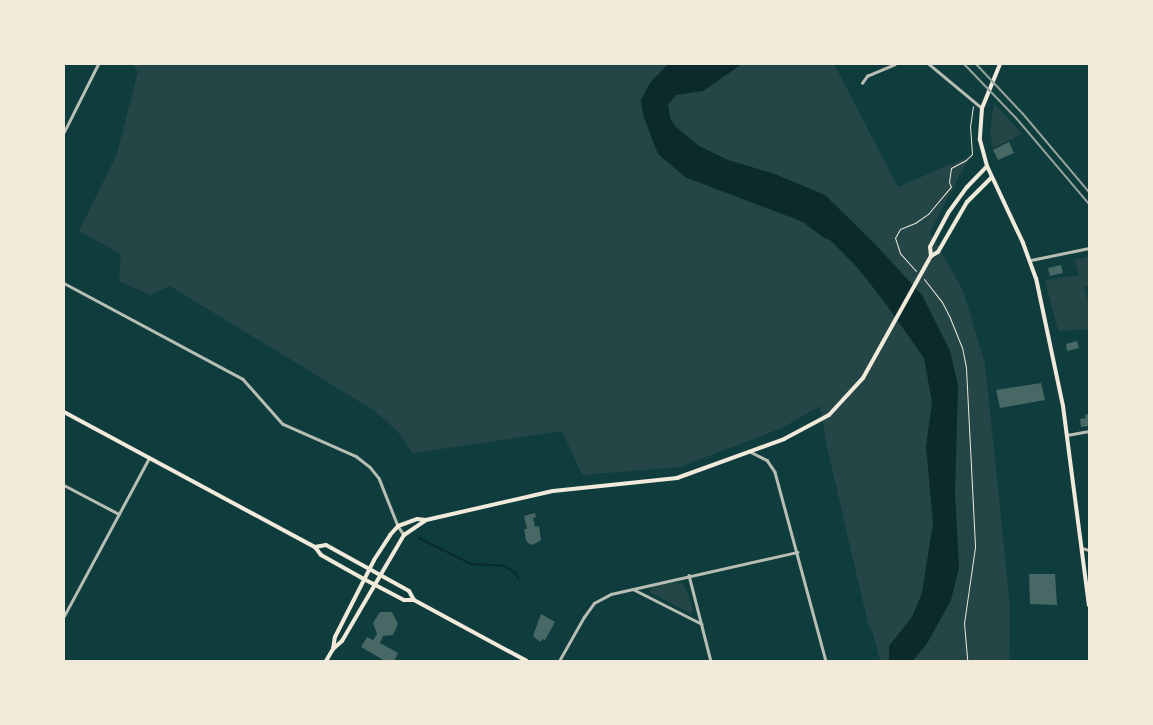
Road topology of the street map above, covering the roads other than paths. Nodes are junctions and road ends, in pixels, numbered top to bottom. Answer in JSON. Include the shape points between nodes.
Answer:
{"nodes":[{"id":1,"x":98,"y":64,"type":"edge"},
{"id":2,"x":896,"y":64,"type":"edge"},
{"id":3,"x":929,"y":64,"type":"edge"},
{"id":4,"x":1000,"y":64,"type":"edge"},
{"id":5,"x":862,"y":83,"type":"dead end"},
{"id":6,"x":982,"y":108,"type":"junction"},
{"id":7,"x":64,"y":131,"type":"edge"},
{"id":8,"x":987,"y":166,"type":"junction"},
{"id":9,"x":992,"y":178,"type":"junction"},
{"id":10,"x":1089,"y":248,"type":"edge"},
{"id":11,"x":930,"y":256,"type":"junction"},
{"id":12,"x":1031,"y":260,"type":"junction"},
{"id":13,"x":64,"y":283,"type":"edge"},
{"id":14,"x":64,"y":412,"type":"edge"},
{"id":15,"x":1089,"y":431,"type":"edge"},
{"id":16,"x":1067,"y":435,"type":"junction"},
{"id":17,"x":751,"y":452,"type":"junction"},
{"id":18,"x":150,"y":457,"type":"junction"},
{"id":19,"x":64,"y":485,"type":"edge"},
{"id":20,"x":119,"y":514,"type":"junction"},
{"id":21,"x":426,"y":520,"type":"junction"},
{"id":22,"x":398,"y":526,"type":"junction"},
{"id":23,"x":404,"y":534,"type":"junction"},
{"id":24,"x":315,"y":547,"type":"junction"},
{"id":25,"x":1082,"y":548,"type":"junction"},
{"id":26,"x":1089,"y":550,"type":"edge"},
{"id":27,"x":797,"y":552,"type":"junction"},
{"id":28,"x":369,"y":570,"type":"junction"},
{"id":29,"x":380,"y":575,"type":"junction"},
{"id":30,"x":689,"y":575,"type":"junction"},
{"id":31,"x":365,"y":579,"type":"junction"},
{"id":32,"x":375,"y":585,"type":"junction"},
{"id":33,"x":632,"y":588,"type":"junction"},
{"id":34,"x":414,"y":600,"type":"junction"},
{"id":35,"x":1089,"y":605,"type":"edge"},
{"id":36,"x":64,"y":616,"type":"edge"},
{"id":37,"x":702,"y":624,"type":"junction"},
{"id":38,"x":332,"y":649,"type":"junction"},
{"id":39,"x":326,"y":661,"type":"edge"},
{"id":40,"x":527,"y":661,"type":"edge"},
{"id":41,"x":559,"y":661,"type":"edge"},
{"id":42,"x":711,"y":661,"type":"edge"},
{"id":43,"x":826,"y":661,"type":"edge"}],
"edges":[{"from":1,"to":7,"type":"street"},
{"from":2,"to":5,"type":"street","via":[[867,76]]},
{"from":3,"to":6,"type":"street"},
{"from":4,"to":6,"type":"main road"},
{"from":6,"to":8,"type":"main road","via":[[980,140]]},
{"from":8,"to":9,"type":"main road"},
{"from":8,"to":11,"type":"main road","via":[[952,205],[930,247]]},
{"from":9,"to":11,"type":"main road","via":[[967,202],[938,252]]},
{"from":9,"to":12,"type":"main road"},
{"from":10,"to":12,"type":"street"},
{"from":11,"to":17,"type":"main road","via":[[863,378],[830,415],[801,432]]},
{"from":12,"to":16,"type":"main road"},
{"from":13,"to":22,"type":"street","via":[[243,379],[282,424],[356,456],[370,466],[379,478]]},
{"from":14,"to":18,"type":"main road"},
{"from":15,"to":16,"type":"street"},
{"from":16,"to":25,"type":"main road"},
{"from":17,"to":21,"type":"main road","via":[[676,478],[553,491]]},
{"from":17,"to":27,"type":"street","via":[[767,460],[775,472]]},
{"from":18,"to":20,"type":"street"},
{"from":18,"to":24,"type":"main road"},
{"from":19,"to":20,"type":"street"},
{"from":20,"to":36,"type":"street"},
{"from":21,"to":22,"type":"main road","via":[[417,519]]},
{"from":21,"to":23,"type":"main road"},
{"from":22,"to":23,"type":"street"},
{"from":22,"to":28,"type":"main road"},
{"from":23,"to":29,"type":"main road"},
{"from":24,"to":28,"type":"main road","via":[[326,546]]},
{"from":24,"to":31,"type":"main road","via":[[321,555]]},
{"from":25,"to":26,"type":"street"},
{"from":25,"to":35,"type":"main road"},
{"from":27,"to":30,"type":"street"},
{"from":27,"to":43,"type":"street"},
{"from":28,"to":29,"type":"main road"},
{"from":28,"to":31,"type":"main road"},
{"from":29,"to":32,"type":"main road"},
{"from":29,"to":34,"type":"main road","via":[[409,591]]},
{"from":30,"to":33,"type":"street"},
{"from":30,"to":37,"type":"street"},
{"from":31,"to":32,"type":"main road"},
{"from":31,"to":38,"type":"main road"},
{"from":32,"to":34,"type":"main road","via":[[404,600]]},
{"from":32,"to":38,"type":"main road","via":[[342,641]]},
{"from":33,"to":37,"type":"street"},
{"from":33,"to":41,"type":"street","via":[[594,603]]},
{"from":34,"to":40,"type":"main road"},
{"from":37,"to":42,"type":"street"},
{"from":38,"to":39,"type":"main road"}]}
